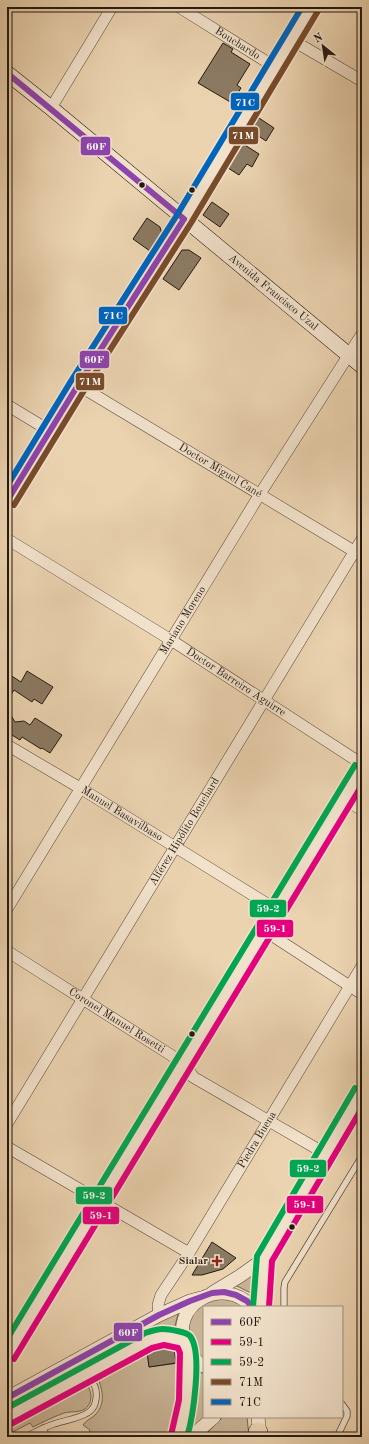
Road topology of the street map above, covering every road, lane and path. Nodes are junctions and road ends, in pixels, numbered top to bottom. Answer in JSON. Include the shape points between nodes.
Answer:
{"nodes":[{"id":1,"x":112,"y":7,"type":"edge"},
{"id":2,"x":179,"y":7,"type":"edge"},
{"id":3,"x":312,"y":7,"type":"edge"},
{"id":4,"x":292,"y":40,"type":"junction"},
{"id":5,"x":275,"y":67,"type":"junction"},
{"id":6,"x":7,"y":74,"type":"edge"},
{"id":7,"x":362,"y":81,"type":"edge"},
{"id":8,"x":51,"y":108,"type":"junction"},
{"id":9,"x":184,"y":219,"type":"junction"},
{"id":10,"x":362,"y":334,"type":"edge"},
{"id":11,"x":349,"y":356,"type":"junction"},
{"id":12,"x":362,"y":366,"type":"edge"},
{"id":13,"x":78,"y":385,"type":"junction"},
{"id":14,"x":7,"y":405,"type":"edge"},
{"id":15,"x":50,"y":431,"type":"junction"},
{"id":16,"x":260,"y":494,"type":"junction"},
{"id":17,"x":7,"y":501,"type":"edge"},
{"id":18,"x":7,"y":539,"type":"edge"},
{"id":19,"x":362,"y":540,"type":"edge"},
{"id":20,"x":358,"y":554,"type":"edge"},
{"id":21,"x":171,"y":640,"type":"junction"},
{"id":22,"x":263,"y":701,"type":"junction"},
{"id":23,"x":7,"y":744,"type":"edge"},
{"id":24,"x":362,"y":764,"type":"edge"},
{"id":25,"x":362,"y":769,"type":"edge"},
{"id":26,"x":80,"y":788,"type":"junction"},
{"id":27,"x":344,"y":800,"type":"junction"},
{"id":28,"x":362,"y":810,"type":"edge"},
{"id":29,"x":175,"y":847,"type":"junction"},
{"id":30,"x":7,"y":909,"type":"edge"},
{"id":31,"x":277,"y":910,"type":"junction"},
{"id":32,"x":265,"y":931,"type":"junction"},
{"id":33,"x":7,"y":951,"type":"edge"},
{"id":34,"x":362,"y":966,"type":"edge"},
{"id":35,"x":350,"y":986,"type":"junction"},
{"id":36,"x":362,"y":994,"type":"edge"},
{"id":37,"x":82,"y":1000,"type":"junction"},
{"id":38,"x":185,"y":1064,"type":"junction"},
{"id":39,"x":362,"y":1092,"type":"edge"},
{"id":40,"x":269,"y":1121,"type":"junction"},
{"id":41,"x":7,"y":1124,"type":"edge"},
{"id":42,"x":7,"y":1147,"type":"edge"},
{"id":43,"x":326,"y":1154,"type":"junction"},
{"id":44,"x":362,"y":1156,"type":"edge"},
{"id":45,"x":99,"y":1202,"type":"junction"},
{"id":46,"x":189,"y":1253,"type":"junction"},
{"id":47,"x":264,"y":1259,"type":"junction"},
{"id":48,"x":207,"y":1296,"type":"junction"},
{"id":49,"x":251,"y":1306,"type":"edge"},
{"id":50,"x":261,"y":1306,"type":"edge"},
{"id":51,"x":284,"y":1306,"type":"edge"},
{"id":52,"x":159,"y":1315,"type":"junction"},
{"id":53,"x":186,"y":1347,"type":"junction"},
{"id":54,"x":7,"y":1355,"type":"edge"},
{"id":55,"x":203,"y":1365,"type":"edge"},
{"id":56,"x":64,"y":1366,"type":"junction"},
{"id":57,"x":85,"y":1375,"type":"junction"},
{"id":58,"x":7,"y":1398,"type":"edge"},
{"id":59,"x":343,"y":1405,"type":"edge"},
{"id":60,"x":7,"y":1417,"type":"edge"},
{"id":61,"x":213,"y":1418,"type":"edge"},
{"id":62,"x":43,"y":1428,"type":"junction"},
{"id":63,"x":26,"y":1437,"type":"edge"},
{"id":64,"x":47,"y":1437,"type":"edge"},
{"id":65,"x":179,"y":1437,"type":"edge"},
{"id":66,"x":191,"y":1437,"type":"edge"},
{"id":67,"x":337,"y":1437,"type":"edge"}],
"edges":[{"from":1,"to":8,"type":"street"},
{"from":2,"to":5,"type":"street","name":"Bouchardo"},
{"from":3,"to":4,"type":"street"},
{"from":4,"to":5,"type":"street"},
{"from":4,"to":7,"type":"street"},
{"from":5,"to":9,"type":"street"},
{"from":6,"to":8,"type":"main road","name":"Avenida Francisco Uzal"},
{"from":8,"to":9,"type":"main road","name":"Avenida Francisco Uzal"},
{"from":9,"to":11,"type":"main road","name":"Avenida Francisco Uzal"},
{"from":9,"to":13,"type":"street"},
{"from":10,"to":11,"type":"street","name":"Mariano Moreno"},
{"from":11,"to":12,"type":"main road","name":"Avenida Francisco Uzal"},
{"from":11,"to":16,"type":"street","name":"Mariano Moreno"},
{"from":13,"to":15,"type":"street"},
{"from":13,"to":16,"type":"street","name":"Doctor Miguel Cané"},
{"from":14,"to":15,"type":"street"},
{"from":15,"to":17,"type":"street"},
{"from":16,"to":20,"type":"street","name":"Doctor Miguel Cané"},
{"from":16,"to":21,"type":"street","name":"Mariano Moreno"},
{"from":18,"to":21,"type":"street","name":"Doctor Barreiro Aguirre"},
{"from":19,"to":20,"type":"street","name":"Alférez Hipólito Bouchard"},
{"from":20,"to":22,"type":"street","name":"Alférez Hipólito Bouchard"},
{"from":21,"to":22,"type":"street","name":"Doctor Barreiro Aguirre"},
{"from":21,"to":26,"type":"street","name":"Mariano Moreno"},
{"from":22,"to":24,"type":"street","name":"Doctor Barreiro Aguirre"},
{"from":22,"to":29,"type":"street","name":"Alférez Hipólito Bouchard"},
{"from":23,"to":26,"type":"street","name":"Manuel Basavilbaso"},
{"from":25,"to":27,"type":"street"},
{"from":26,"to":29,"type":"street","name":"Manuel Basavilbaso"},
{"from":26,"to":30,"type":"street","name":"Mariano Moreno"},
{"from":27,"to":28,"type":"street"},
{"from":27,"to":31,"type":"street"},
{"from":29,"to":31,"type":"street","name":"Manuel Basavilbaso"},
{"from":29,"to":37,"type":"street","name":"Alférez Hipólito Bouchard"},
{"from":31,"to":32,"type":"street"},
{"from":32,"to":35,"type":"street"},
{"from":32,"to":38,"type":"street"},
{"from":33,"to":37,"type":"street","name":"Coronel Manuel Rosetti"},
{"from":34,"to":35,"type":"street","name":"Piedra Buena"},
{"from":35,"to":36,"type":"street"},
{"from":35,"to":40,"type":"street","name":"Piedra Buena"},
{"from":37,"to":38,"type":"street","name":"Coronel Manuel Rosetti"},
{"from":37,"to":41,"type":"street","name":"Alférez Hipólito Bouchard"},
{"from":38,"to":40,"type":"street","name":"Coronel Manuel Rosetti","via":[[193,1077]]},
{"from":38,"to":45,"type":"street"},
{"from":39,"to":43,"type":"street"},
{"from":40,"to":43,"type":"street","name":"Coronel Manuel Rosetti"},
{"from":40,"to":46,"type":"street","name":"Piedra Buena"},
{"from":42,"to":45,"type":"street"},
{"from":43,"to":47,"type":"street"},
{"from":44,"to":51,"type":"lane","via":[[285,1282]]},
{"from":45,"to":46,"type":"street"},
{"from":45,"to":54,"type":"street"},
{"from":46,"to":52,"type":"street","name":"Piedra Buena","via":[[161,1295]]},
{"from":47,"to":48,"type":"street"},
{"from":47,"to":50,"type":"street"},
{"from":48,"to":49,"type":"street","via":[[224,1292],[236,1295]]},
{"from":48,"to":52,"type":"street"},
{"from":48,"to":53,"type":"street","via":[[189,1310],[185,1317],[183,1325]]},
{"from":52,"to":56,"type":"street"},
{"from":53,"to":55,"type":"street","via":[[194,1359]]},
{"from":53,"to":57,"type":"street","via":[[164,1337],[149,1340]]},
{"from":53,"to":65,"type":"street","via":[[187,1402]]},
{"from":56,"to":57,"type":"lane"},
{"from":56,"to":58,"type":"street"},
{"from":57,"to":60,"type":"street"},
{"from":57,"to":62,"type":"lane","via":[[95,1386],[95,1406],[80,1416]]},
{"from":59,"to":67,"type":"lane","via":[[347,1416]]},
{"from":61,"to":66,"type":"street"},
{"from":62,"to":63,"type":"lane"},
{"from":62,"to":64,"type":"lane"}]}
